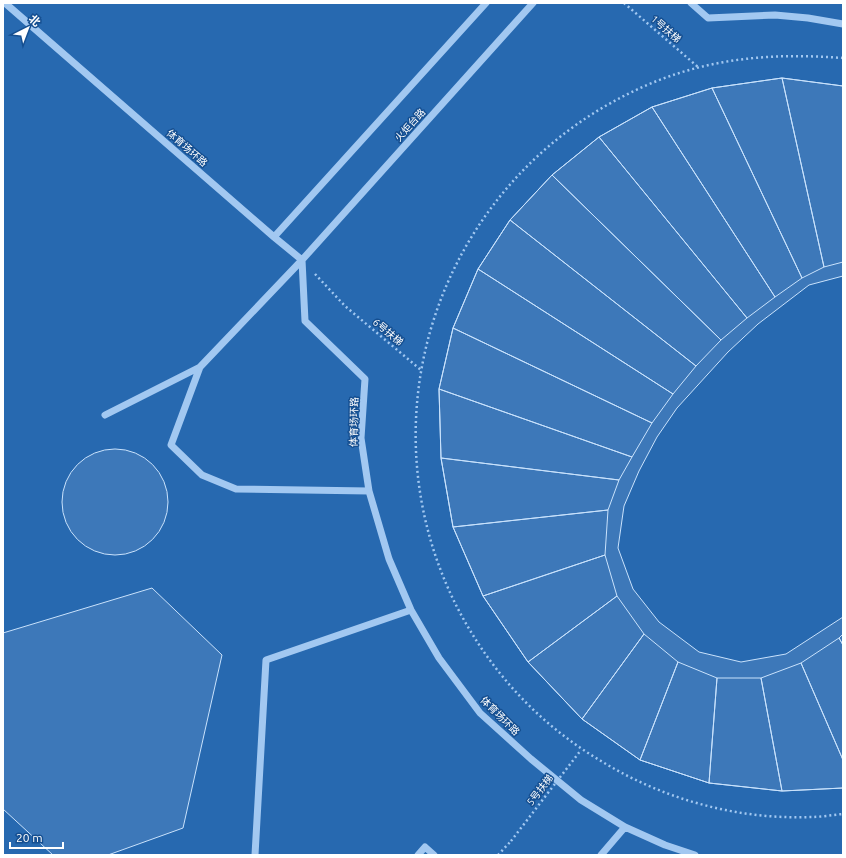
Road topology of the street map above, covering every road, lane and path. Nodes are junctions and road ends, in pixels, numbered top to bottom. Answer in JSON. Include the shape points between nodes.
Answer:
{"nodes":[{"id":1,"x":5,"y":3,"type":"edge"},
{"id":2,"x":486,"y":3,"type":"edge"},
{"id":3,"x":533,"y":3,"type":"edge"},
{"id":4,"x":624,"y":3,"type":"edge"},
{"id":5,"x":691,"y":3,"type":"edge"},
{"id":6,"x":843,"y":24,"type":"edge"},
{"id":7,"x":843,"y":58,"type":"edge"},
{"id":8,"x":699,"y":67,"type":"junction"},
{"id":9,"x":274,"y":237,"type":"junction"},
{"id":10,"x":302,"y":260,"type":"junction"},
{"id":11,"x":200,"y":367,"type":"junction"},
{"id":12,"x":421,"y":370,"type":"junction"},
{"id":13,"x":105,"y":415,"type":"dead end"},
{"id":14,"x":369,"y":491,"type":"junction"},
{"id":15,"x":411,"y":610,"type":"junction"},
{"id":16,"x":581,"y":750,"type":"junction"},
{"id":17,"x":843,"y":814,"type":"edge"},
{"id":18,"x":625,"y":827,"type":"junction"},
{"id":19,"x":255,"y":855,"type":"edge"},
{"id":20,"x":418,"y":855,"type":"edge"},
{"id":21,"x":434,"y":855,"type":"edge"},
{"id":22,"x":498,"y":855,"type":"edge"},
{"id":23,"x":601,"y":855,"type":"edge"},
{"id":24,"x":695,"y":855,"type":"edge"}],
"edges":[{"from":1,"to":9,"type":"lane","name":"体育场环路"},
{"from":2,"to":9,"type":"lane"},
{"from":3,"to":10,"type":"lane","name":"火炬台路"},
{"from":4,"to":8,"type":"path","name":"1号扶梯"},
{"from":5,"to":6,"type":"lane","via":[[708,18],[775,15]]},
{"from":7,"to":8,"type":"path","via":[[771,56]]},
{"from":8,"to":12,"type":"path","via":[[653,82],[609,103],[569,129],[532,160],[499,196],[472,235],[449,278],[432,323]]},
{"from":9,"to":10,"type":"lane","name":"体育场环路"},
{"from":10,"to":11,"type":"lane","name":"火炬台路"},
{"from":10,"to":12,"type":"path","name":"6号扶梯","via":[[345,306]]},
{"from":10,"to":14,"type":"lane","name":"体育场环路","via":[[305,320],[365,379],[361,438]]},
{"from":11,"to":13,"type":"lane"},
{"from":11,"to":14,"type":"lane","via":[[171,445],[202,475],[236,489]]},
{"from":12,"to":16,"type":"path","via":[[416,413],[416,457],[421,500],[429,535],[446,583],[465,622],[492,664],[547,723]]},
{"from":14,"to":15,"type":"lane","name":"体育场环路","via":[[389,559]]},
{"from":15,"to":18,"type":"lane","name":"体育场环路","via":[[439,658],[480,713],[531,760],[581,800]]},
{"from":15,"to":19,"type":"lane","via":[[266,660]]},
{"from":16,"to":17,"type":"path","via":[[623,775],[667,794],[714,808],[762,816],[811,817]]},
{"from":16,"to":22,"type":"path","name":"5号扶梯","bridge":true},
{"from":18,"to":23,"type":"lane"},
{"from":18,"to":24,"type":"lane","name":"体育场环路"},
{"from":20,"to":21,"type":"lane","via":[[425,847]]}]}
